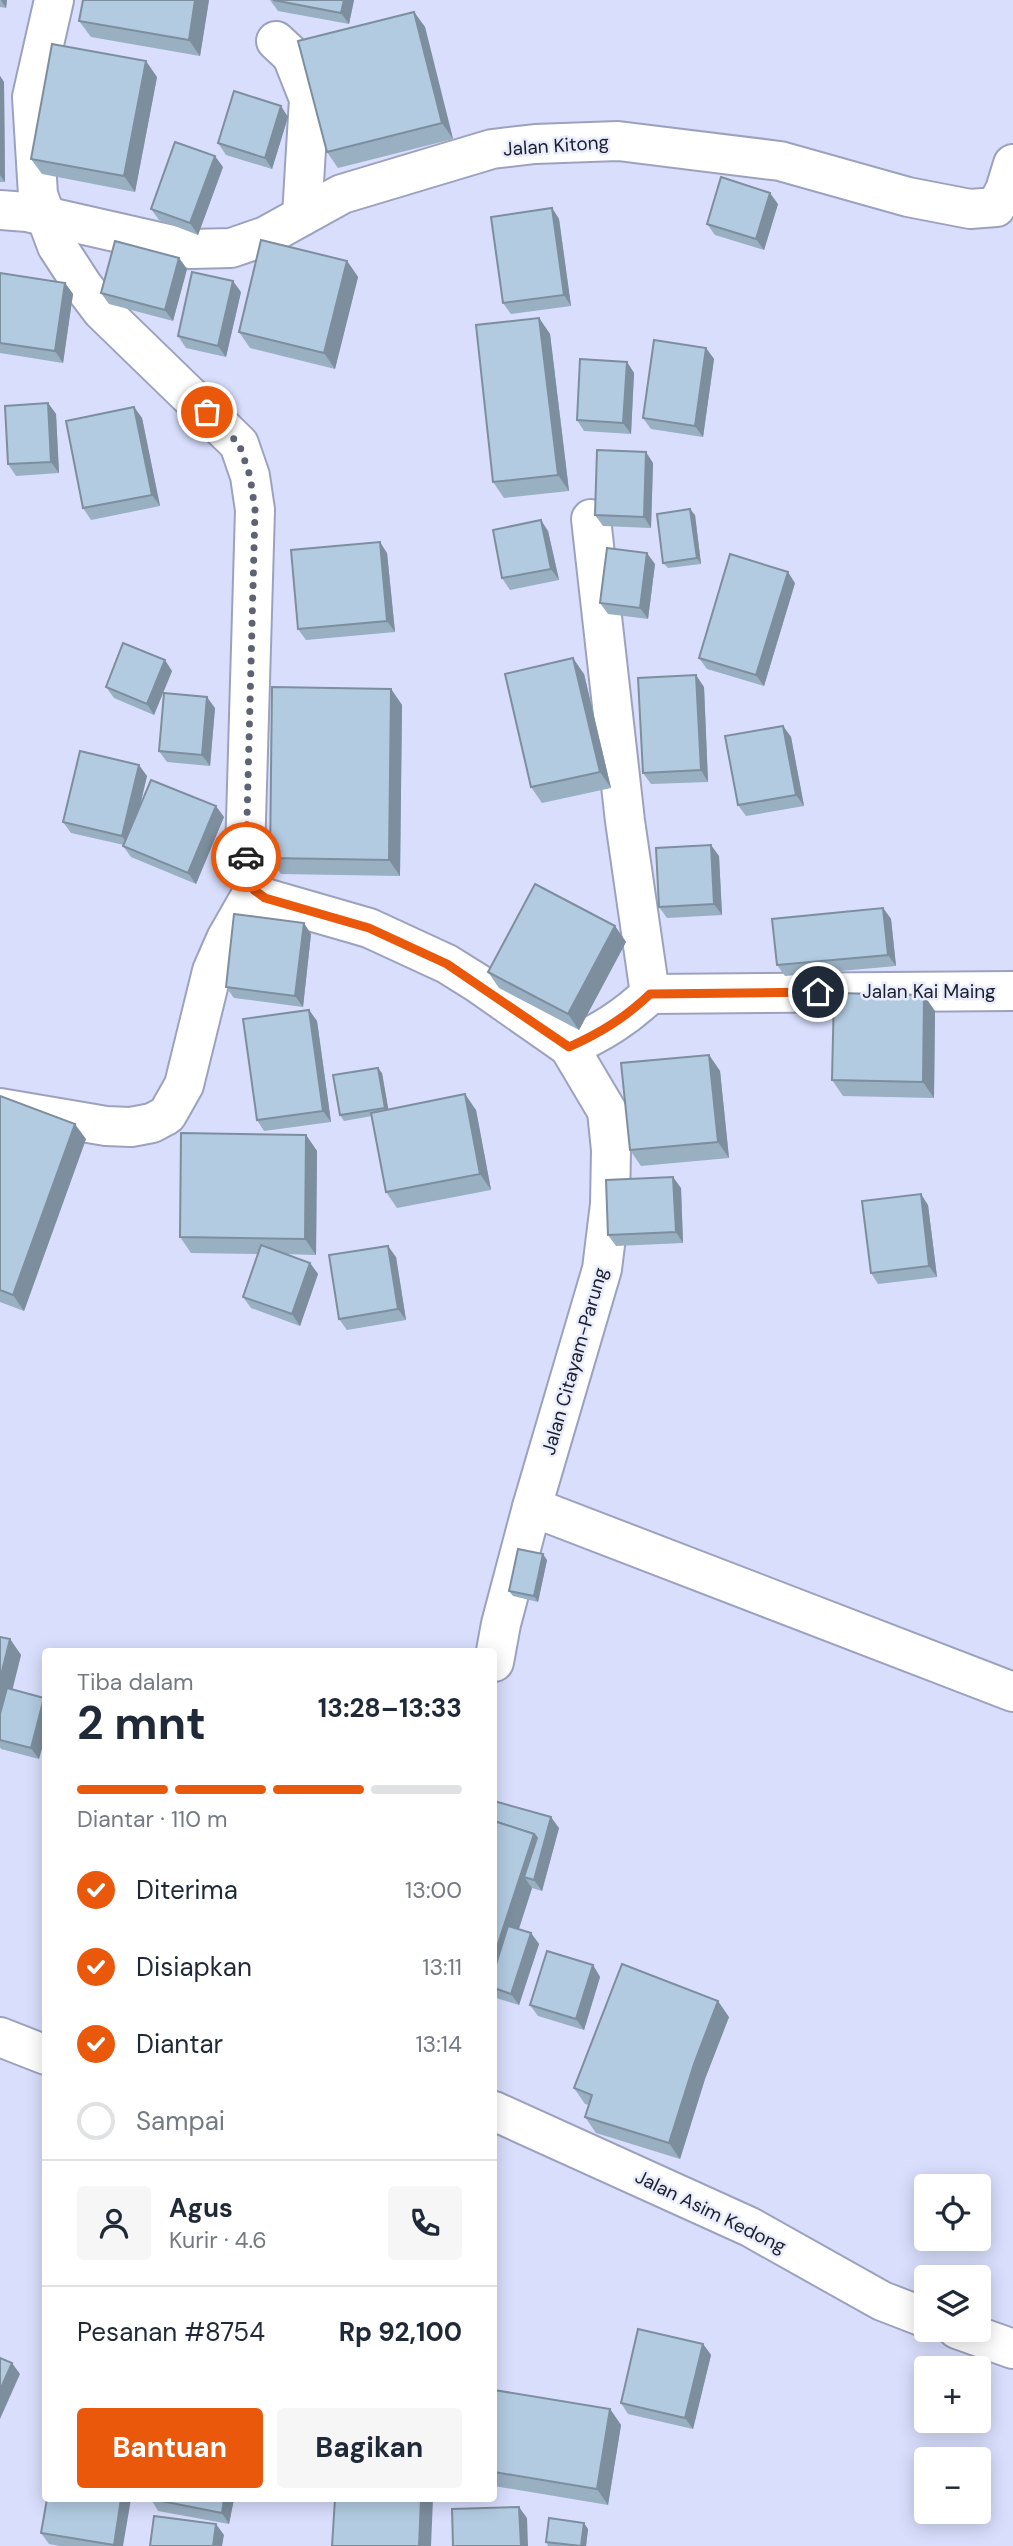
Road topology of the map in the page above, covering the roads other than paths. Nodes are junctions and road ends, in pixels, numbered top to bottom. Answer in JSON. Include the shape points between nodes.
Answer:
{"nodes":[{"id":1,"x":54,"y":0,"type":"edge"},
{"id":2,"x":276,"y":41,"type":"dead end"},
{"id":3,"x":1013,"y":164,"type":"edge"},
{"id":4,"x":0,"y":210,"type":"edge"},
{"id":5,"x":44,"y":216,"type":"junction"},
{"id":6,"x":302,"y":216,"type":"junction"},
{"id":7,"x":590,"y":519,"type":"dead end"},
{"id":8,"x":254,"y":890,"type":"junction"},
{"id":9,"x":1013,"y":991,"type":"edge"},
{"id":10,"x":650,"y":994,"type":"junction"},
{"id":11,"x":569,"y":1047,"type":"junction"},
{"id":12,"x":0,"y":1108,"type":"edge"},
{"id":13,"x":532,"y":1507,"type":"junction"},
{"id":14,"x":497,"y":1648,"type":"edge"},
{"id":15,"x":1013,"y":1692,"type":"edge"},
{"id":16,"x":0,"y":2037,"type":"edge"},
{"id":17,"x":42,"y":2053,"type":"edge"},
{"id":18,"x":497,"y":2112,"type":"edge"},
{"id":19,"x":914,"y":2313,"type":"edge"},
{"id":20,"x":991,"y":2341,"type":"edge"},
{"id":21,"x":1013,"y":2348,"type":"edge"}],
"edges":[{"from":1,"to":5,"type":"street","via":[[32,97],[38,195]]},
{"from":2,"to":6,"type":"street","via":[[292,56],[309,99]]},
{"from":3,"to":6,"type":"street","name":"Jalan Kitong","via":[[996,207],[970,209],[780,162],[618,141],[534,144],[492,149],[380,182],[342,194]]},
{"from":4,"to":5,"type":"street","name":"Jalan Kitong"},
{"from":5,"to":6,"type":"street","name":"Jalan Kitong","via":[[190,249],[231,248],[267,236]]},
{"from":5,"to":8,"type":"street","via":[[83,286],[239,444],[250,476],[255,510],[245,854]]},
{"from":7,"to":10,"type":"street"},
{"from":8,"to":11,"type":"street","name":"Jalan Citayam-Parung","via":[[265,898],[369,928],[447,964]]},
{"from":8,"to":12,"type":"street","via":[[212,971],[184,1085],[167,1115],[131,1127],[106,1126]]},
{"from":9,"to":10,"type":"street","name":"Jalan Kai Maing"},
{"from":10,"to":11,"type":"street","via":[[629,1014]]},
{"from":11,"to":13,"type":"street","name":"Jalan Citayam-Parung","via":[[607,1111],[610,1204],[602,1269]]},
{"from":13,"to":14,"type":"street","name":"Jalan Citayam-Parung"},
{"from":13,"to":15,"type":"street"},
{"from":16,"to":17,"type":"street"},
{"from":18,"to":19,"type":"street","name":"Jalan Asim Kedong","via":[[750,2227],[882,2301]]},
{"from":20,"to":21,"type":"street"}]}
